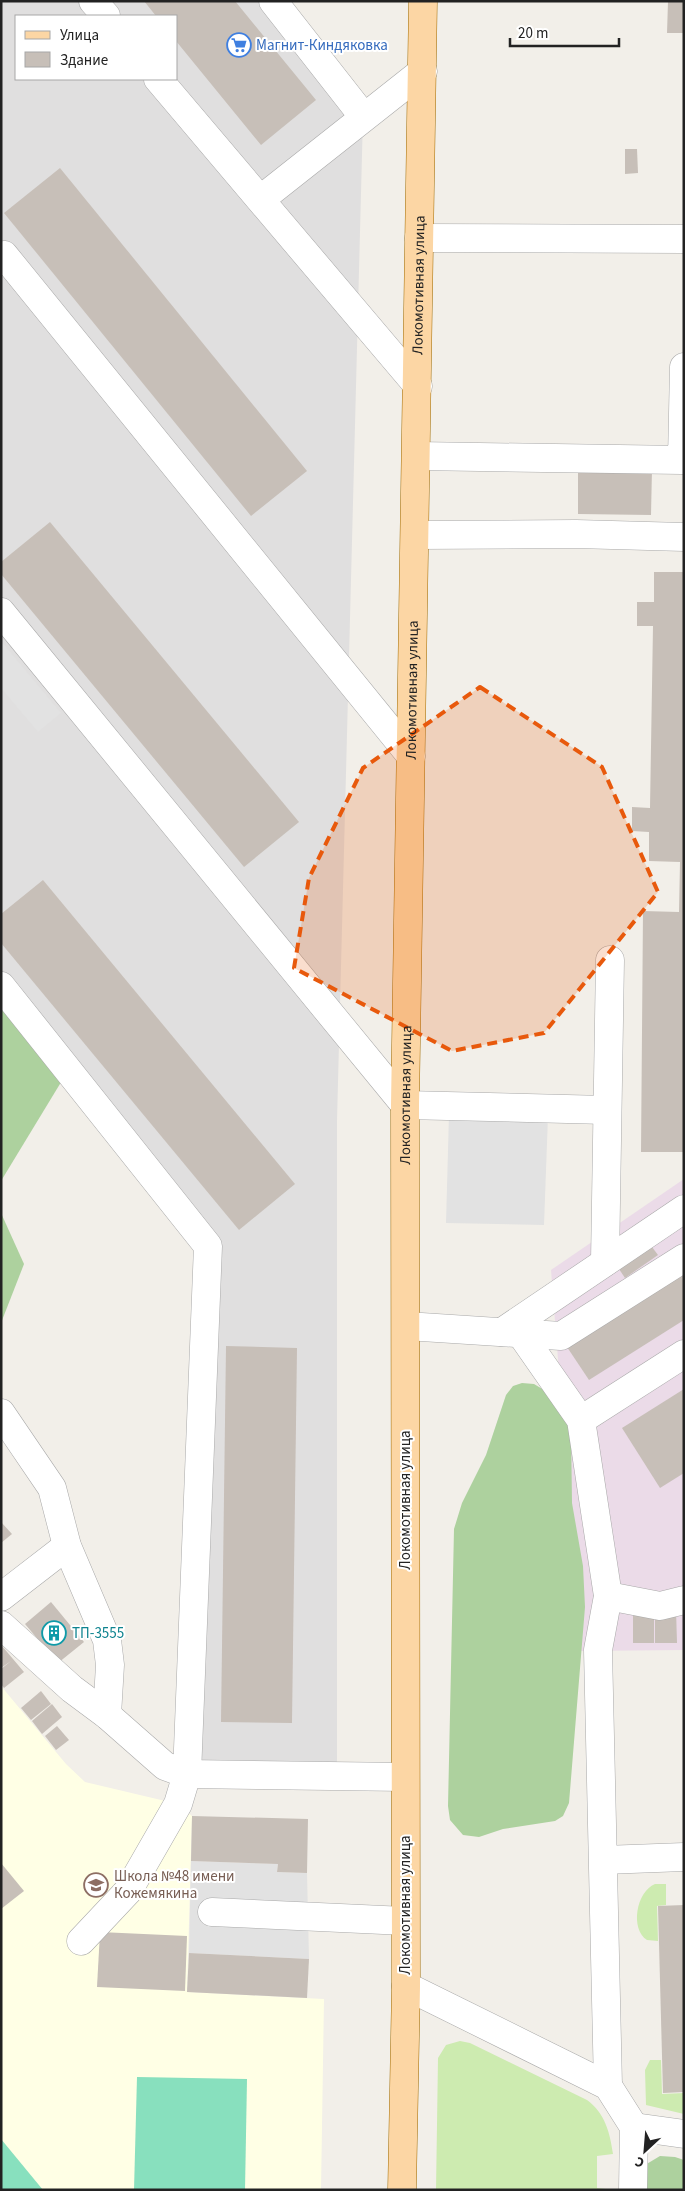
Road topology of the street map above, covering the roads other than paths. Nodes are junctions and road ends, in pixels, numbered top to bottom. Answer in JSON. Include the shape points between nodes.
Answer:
{"nodes":[{"id":1,"x":93,"y":1,"type":"edge"},
{"id":2,"x":423,"y":1,"type":"edge"},
{"id":3,"x":286,"y":6,"type":"edge"},
{"id":4,"x":105,"y":15,"type":"edge"},
{"id":5,"x":423,"y":71,"type":"junction"},
{"id":6,"x":159,"y":80,"type":"edge"},
{"id":7,"x":363,"y":116,"type":"junction"},
{"id":8,"x":261,"y":199,"type":"junction"},
{"id":9,"x":419,"y":238,"type":"junction"},
{"id":10,"x":684,"y":238,"type":"edge"},
{"id":11,"x":4,"y":254,"type":"dead end"},
{"id":12,"x":684,"y":367,"type":"edge"},
{"id":13,"x":418,"y":386,"type":"junction"},
{"id":14,"x":417,"y":456,"type":"junction"},
{"id":15,"x":416,"y":535,"type":"junction"},
{"id":16,"x":684,"y":537,"type":"edge"},
{"id":17,"x":1,"y":612,"type":"edge"},
{"id":18,"x":412,"y":756,"type":"junction"},
{"id":19,"x":610,"y":960,"type":"dead end"},
{"id":20,"x":1,"y":986,"type":"edge"},
{"id":21,"x":405,"y":1106,"type":"junction"},
{"id":22,"x":606,"y":1110,"type":"junction"},
{"id":23,"x":684,"y":1209,"type":"edge"},
{"id":24,"x":684,"y":1258,"type":"edge"},
{"id":25,"x":604,"y":1262,"type":"junction"},
{"id":26,"x":406,"y":1326,"type":"junction"},
{"id":27,"x":511,"y":1333,"type":"junction"},
{"id":28,"x":684,"y":1354,"type":"edge"},
{"id":29,"x":1,"y":1413,"type":"edge"},
{"id":30,"x":581,"y":1420,"type":"junction"},
{"id":31,"x":67,"y":1546,"type":"junction"},
{"id":32,"x":608,"y":1596,"type":"junction"},
{"id":33,"x":1,"y":1597,"type":"edge"},
{"id":34,"x":684,"y":1600,"type":"edge"},
{"id":35,"x":1,"y":1626,"type":"edge"},
{"id":36,"x":107,"y":1715,"type":"junction"},
{"id":37,"x":188,"y":1774,"type":"junction"},
{"id":38,"x":405,"y":1777,"type":"junction"},
{"id":39,"x":684,"y":1857,"type":"edge"},
{"id":40,"x":604,"y":1860,"type":"junction"},
{"id":41,"x":212,"y":1912,"type":"dead end"},
{"id":42,"x":405,"y":1921,"type":"junction"},
{"id":43,"x":81,"y":1941,"type":"dead end"},
{"id":44,"x":406,"y":1986,"type":"junction"},
{"id":45,"x":608,"y":2086,"type":"junction"},
{"id":46,"x":634,"y":2127,"type":"junction"},
{"id":47,"x":684,"y":2134,"type":"edge"},
{"id":48,"x":402,"y":2190,"type":"edge"},
{"id":49,"x":633,"y":2190,"type":"edge"}],
"edges":[{"from":1,"to":4,"type":"street"},
{"from":2,"to":5,"type":"main road","name":"Локомотивная улица"},
{"from":3,"to":7,"type":"street"},
{"from":5,"to":7,"type":"street"},
{"from":5,"to":9,"type":"main road","name":"Локомотивная улица"},
{"from":6,"to":8,"type":"street"},
{"from":7,"to":8,"type":"street"},
{"from":8,"to":13,"type":"street"},
{"from":9,"to":10,"type":"street"},
{"from":9,"to":13,"type":"main road","name":"Локомотивная улица"},
{"from":11,"to":18,"type":"street"},
{"from":12,"to":14,"type":"street","via":[[682,460]]},
{"from":13,"to":14,"type":"main road","name":"Локомотивная улица"},
{"from":14,"to":15,"type":"main road","name":"Локомотивная улица"},
{"from":15,"to":16,"type":"street"},
{"from":15,"to":18,"type":"main road","name":"Локомотивная улица"},
{"from":17,"to":21,"type":"street"},
{"from":18,"to":21,"type":"main road","name":"Локомотивная улица"},
{"from":19,"to":22,"type":"street"},
{"from":20,"to":37,"type":"street","via":[[208,1246]]},
{"from":21,"to":22,"type":"street"},
{"from":21,"to":26,"type":"main road","name":"Локомотивная улица"},
{"from":22,"to":25,"type":"street"},
{"from":23,"to":25,"type":"street"},
{"from":24,"to":27,"type":"street","via":[[561,1336]]},
{"from":25,"to":27,"type":"street"},
{"from":26,"to":27,"type":"street"},
{"from":26,"to":38,"type":"main road","name":"Локомотивная улица"},
{"from":27,"to":30,"type":"street"},
{"from":28,"to":30,"type":"street"},
{"from":29,"to":31,"type":"street","via":[[52,1488]]},
{"from":30,"to":32,"type":"street"},
{"from":31,"to":33,"type":"street"},
{"from":31,"to":36,"type":"street","via":[[107,1640],[110,1665]]},
{"from":32,"to":34,"type":"street","via":[[660,1606]]},
{"from":32,"to":40,"type":"street","via":[[598,1650]]},
{"from":35,"to":36,"type":"street","via":[[72,1689]]},
{"from":36,"to":37,"type":"street","via":[[165,1766]]},
{"from":37,"to":38,"type":"street"},
{"from":37,"to":43,"type":"street","via":[[178,1804],[128,1891]]},
{"from":38,"to":42,"type":"main road","name":"Локомотивная улица"},
{"from":39,"to":40,"type":"street"},
{"from":40,"to":45,"type":"street"},
{"from":41,"to":42,"type":"street"},
{"from":42,"to":44,"type":"main road","name":"Локомотивная улица"},
{"from":44,"to":45,"type":"street"},
{"from":44,"to":48,"type":"main road","name":"Локомотивная улица"},
{"from":45,"to":46,"type":"street"},
{"from":46,"to":47,"type":"street"},
{"from":46,"to":49,"type":"street"}]}
